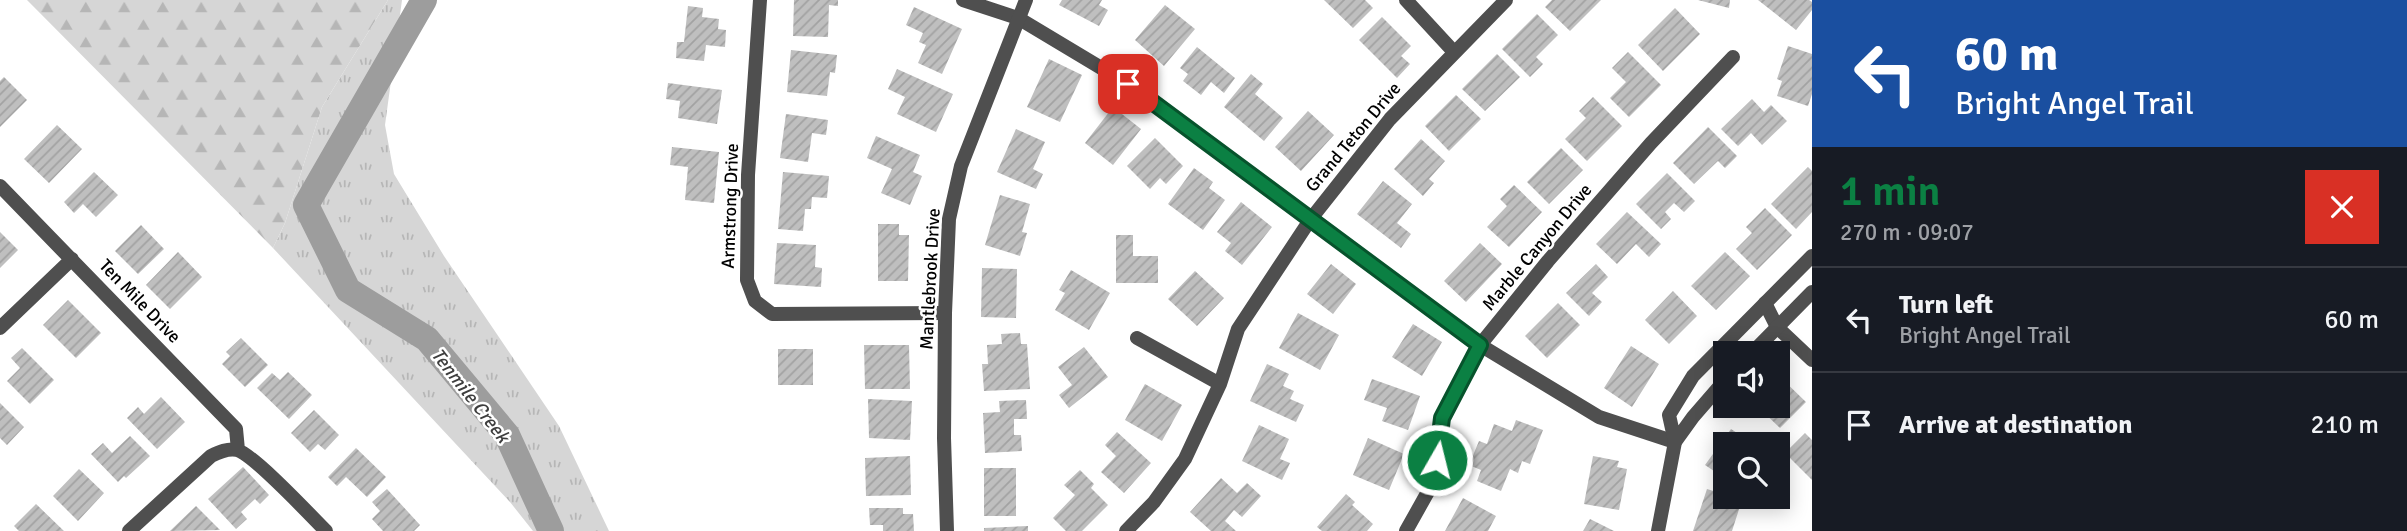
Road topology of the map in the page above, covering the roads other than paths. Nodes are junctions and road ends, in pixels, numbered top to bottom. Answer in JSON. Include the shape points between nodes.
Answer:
{"nodes":[{"id":1,"x":760,"y":0,"type":"edge"},
{"id":2,"x":963,"y":0,"type":"edge"},
{"id":3,"x":1026,"y":0,"type":"edge"},
{"id":4,"x":1406,"y":0,"type":"edge"},
{"id":5,"x":1506,"y":0,"type":"edge"},
{"id":6,"x":1018,"y":18,"type":"junction"},
{"id":7,"x":1454,"y":52,"type":"junction"},
{"id":8,"x":1733,"y":57,"type":"dead end"},
{"id":9,"x":0,"y":186,"type":"edge"},
{"id":10,"x":1310,"y":220,"type":"junction"},
{"id":11,"x":1812,"y":256,"type":"edge"},
{"id":12,"x":72,"y":259,"type":"junction"},
{"id":13,"x":1812,"y":292,"type":"edge"},
{"id":14,"x":1765,"y":303,"type":"junction"},
{"id":15,"x":945,"y":313,"type":"junction"},
{"id":16,"x":1777,"y":327,"type":"junction"},
{"id":17,"x":0,"y":328,"type":"edge"},
{"id":18,"x":1138,"y":338,"type":"dead end"},
{"id":19,"x":1764,"y":341,"type":"edge"},
{"id":20,"x":1480,"y":345,"type":"junction"},
{"id":21,"x":1812,"y":360,"type":"edge"},
{"id":22,"x":1220,"y":384,"type":"junction"},
{"id":23,"x":1713,"y":393,"type":"edge"},
{"id":24,"x":1675,"y":442,"type":"junction"},
{"id":25,"x":238,"y":450,"type":"junction"},
{"id":26,"x":129,"y":531,"type":"edge"},
{"id":27,"x":326,"y":531,"type":"edge"},
{"id":28,"x":947,"y":531,"type":"edge"},
{"id":29,"x":1126,"y":531,"type":"edge"},
{"id":30,"x":1406,"y":531,"type":"edge"},
{"id":31,"x":1658,"y":531,"type":"edge"}],
"edges":[{"from":1,"to":15,"type":"street","name":"Armstrong Drive","via":[[748,175],[747,280],[755,301],[772,314]]},
{"from":2,"to":6,"type":"street"},
{"from":3,"to":6,"type":"street","name":"Mantlebrook Drive"},
{"from":4,"to":7,"type":"street"},
{"from":5,"to":7,"type":"street","name":"Grand Teton Drive"},
{"from":6,"to":10,"type":"street","via":[[1128,84]]},
{"from":6,"to":15,"type":"street","name":"Mantlebrook Drive","via":[[961,166],[949,219]]},
{"from":7,"to":10,"type":"street","name":"Grand Teton Drive","via":[[1390,119]]},
{"from":8,"to":20,"type":"street","name":"Marble Canyon Drive","via":[[1651,143]]},
{"from":9,"to":12,"type":"street","name":"Ten Mile Drive"},
{"from":10,"to":20,"type":"street"},
{"from":10,"to":22,"type":"street","name":"Grand Teton Drive","via":[[1238,329]]},
{"from":11,"to":14,"type":"street"},
{"from":12,"to":17,"type":"street"},
{"from":12,"to":25,"type":"street","name":"Ten Mile Drive","via":[[236,429]]},
{"from":13,"to":16,"type":"street"},
{"from":14,"to":16,"type":"street"},
{"from":14,"to":24,"type":"street","via":[[1693,376],[1669,415]]},
{"from":15,"to":28,"type":"street","name":"Mantlebrook Drive"},
{"from":16,"to":19,"type":"street"},
{"from":16,"to":21,"type":"street"},
{"from":18,"to":22,"type":"street"},
{"from":20,"to":24,"type":"street","via":[[1599,417]]},
{"from":20,"to":30,"type":"street","name":"Marble Canyon Drive","via":[[1442,418],[1434,481]]},
{"from":22,"to":29,"type":"street","name":"Grand Teton Drive","via":[[1185,459]]},
{"from":23,"to":24,"type":"street"},
{"from":24,"to":31,"type":"street"},
{"from":25,"to":26,"type":"street","via":[[211,456]]},
{"from":25,"to":27,"type":"street"}]}
